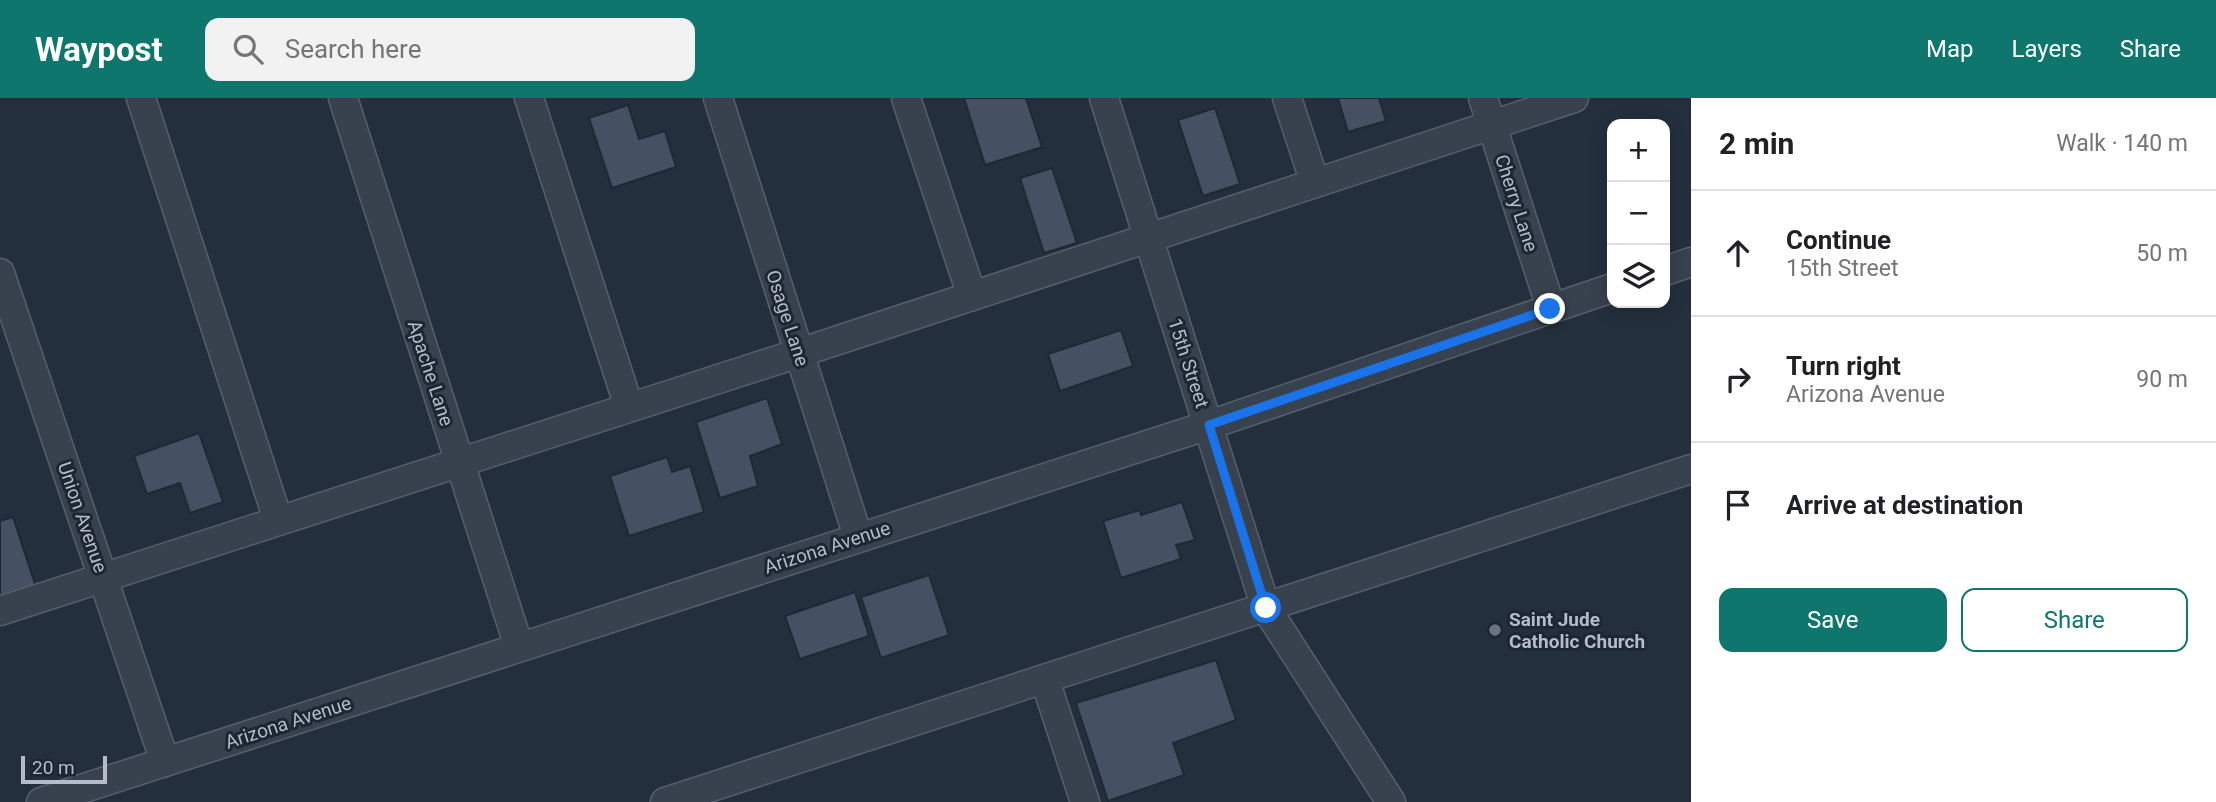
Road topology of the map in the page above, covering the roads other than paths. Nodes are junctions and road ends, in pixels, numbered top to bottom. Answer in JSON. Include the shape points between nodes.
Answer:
{"nodes":[{"id":1,"x":141,"y":98,"type":"edge"},
{"id":2,"x":343,"y":98,"type":"edge"},
{"id":3,"x":529,"y":98,"type":"edge"},
{"id":4,"x":718,"y":98,"type":"edge"},
{"id":5,"x":906,"y":98,"type":"edge"},
{"id":6,"x":1104,"y":98,"type":"edge"},
{"id":7,"x":1287,"y":98,"type":"edge"},
{"id":8,"x":1574,"y":98,"type":"edge"},
{"id":9,"x":1488,"y":111,"type":"edge"},
{"id":10,"x":1315,"y":183,"type":"junction"},
{"id":11,"x":1149,"y":237,"type":"junction"},
{"id":12,"x":1691,"y":262,"type":"edge"},
{"id":13,"x":1670,"y":269,"type":"edge"},
{"id":14,"x":0,"y":273,"type":"edge"},
{"id":15,"x":1607,"y":290,"type":"edge"},
{"id":16,"x":971,"y":296,"type":"junction"},
{"id":17,"x":1550,"y":309,"type":"junction"},
{"id":18,"x":799,"y":353,"type":"junction"},
{"id":19,"x":629,"y":407,"type":"junction"},
{"id":20,"x":1209,"y":425,"type":"junction"},
{"id":21,"x":459,"y":462,"type":"junction"},
{"id":22,"x":1691,"y":469,"type":"edge"},
{"id":23,"x":278,"y":520,"type":"junction"},
{"id":24,"x":858,"y":537,"type":"junction"},
{"id":25,"x":103,"y":577,"type":"junction"},
{"id":26,"x":1266,"y":608,"type":"junction"},
{"id":27,"x":0,"y":611,"type":"edge"},
{"id":28,"x":519,"y":647,"type":"junction"},
{"id":29,"x":1045,"y":680,"type":"junction"},
{"id":30,"x":165,"y":762,"type":"junction"},
{"id":31,"x":41,"y":802,"type":"edge"},
{"id":32,"x":665,"y":802,"type":"edge"},
{"id":33,"x":1085,"y":802,"type":"edge"},
{"id":34,"x":1391,"y":802,"type":"edge"}],
"edges":[{"from":1,"to":23,"type":"street"},
{"from":2,"to":21,"type":"street","name":"Apache Lane"},
{"from":3,"to":19,"type":"street"},
{"from":4,"to":18,"type":"street","name":"Osage Lane"},
{"from":5,"to":16,"type":"street"},
{"from":6,"to":11,"type":"street","name":"15th Street"},
{"from":7,"to":10,"type":"street"},
{"from":8,"to":9,"type":"street"},
{"from":9,"to":10,"type":"street"},
{"from":9,"to":17,"type":"street","name":"Cherry Lane"},
{"from":10,"to":11,"type":"street"},
{"from":11,"to":16,"type":"street"},
{"from":11,"to":20,"type":"street","name":"15th Street"},
{"from":12,"to":13,"type":"street"},
{"from":14,"to":25,"type":"street","name":"Union Avenue"},
{"from":15,"to":17,"type":"street","name":"Arizona Avenue"},
{"from":16,"to":18,"type":"street"},
{"from":17,"to":20,"type":"street","name":"Arizona Avenue"},
{"from":18,"to":19,"type":"street"},
{"from":18,"to":24,"type":"street","name":"Osage Lane"},
{"from":19,"to":21,"type":"street"},
{"from":20,"to":24,"type":"street","name":"Arizona Avenue"},
{"from":20,"to":26,"type":"street","name":"15th Street"},
{"from":21,"to":23,"type":"street"},
{"from":21,"to":28,"type":"street","name":"Apache Lane"},
{"from":22,"to":26,"type":"street"},
{"from":23,"to":25,"type":"street"},
{"from":24,"to":28,"type":"street","name":"Arizona Avenue"},
{"from":25,"to":27,"type":"street"},
{"from":25,"to":30,"type":"street","name":"Union Avenue"},
{"from":26,"to":29,"type":"street"},
{"from":26,"to":34,"type":"street","name":"15th Street"},
{"from":28,"to":30,"type":"street","name":"Arizona Avenue"},
{"from":29,"to":32,"type":"street"},
{"from":29,"to":33,"type":"street"},
{"from":30,"to":31,"type":"street","name":"Arizona Avenue"}]}
